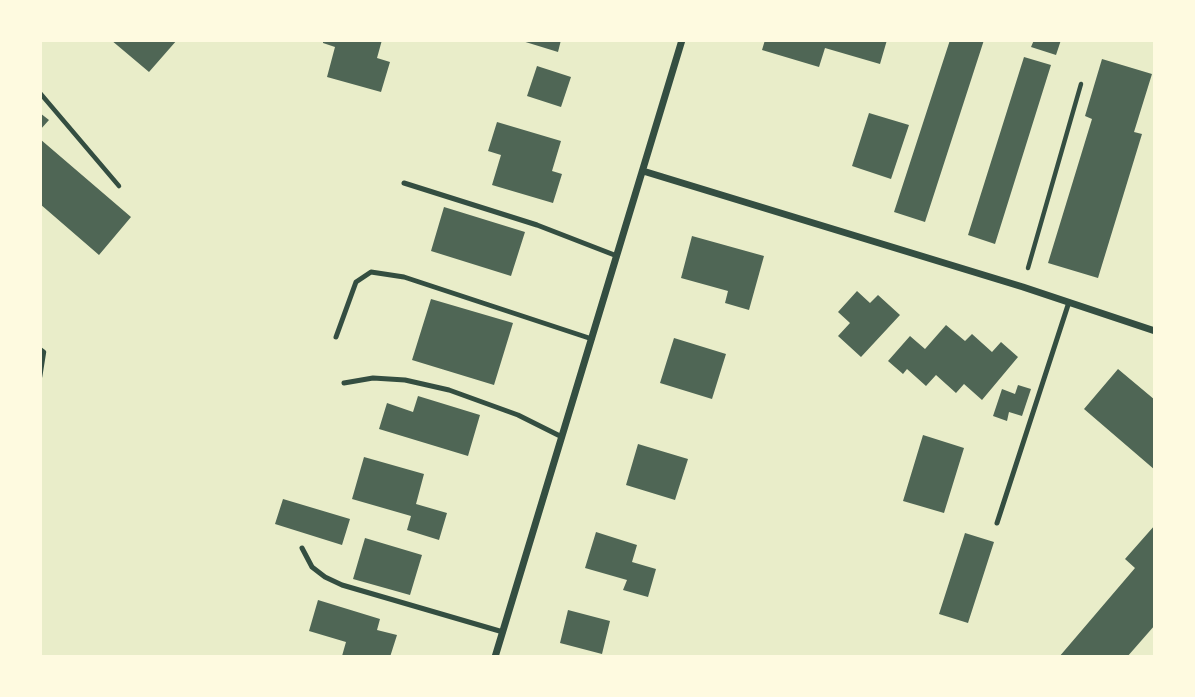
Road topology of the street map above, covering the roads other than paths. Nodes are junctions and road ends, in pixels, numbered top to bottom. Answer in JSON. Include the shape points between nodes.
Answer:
{"nodes":[{"id":1,"x":682,"y":40,"type":"edge"},
{"id":2,"x":643,"y":171,"type":"junction"},
{"id":3,"x":404,"y":183,"type":"dead end"},
{"id":4,"x":617,"y":256,"type":"junction"},
{"id":5,"x":1069,"y":302,"type":"junction"},
{"id":6,"x":1155,"y":331,"type":"edge"},
{"id":7,"x":336,"y":337,"type":"dead end"},
{"id":8,"x":592,"y":340,"type":"junction"},
{"id":9,"x":344,"y":383,"type":"dead end"},
{"id":10,"x":562,"y":437,"type":"junction"},
{"id":11,"x":997,"y":523,"type":"dead end"},
{"id":12,"x":302,"y":548,"type":"dead end"},
{"id":13,"x":503,"y":632,"type":"junction"},
{"id":14,"x":495,"y":657,"type":"edge"}],
"edges":[{"from":1,"to":2,"type":"street"},
{"from":2,"to":4,"type":"street"},
{"from":2,"to":5,"type":"street"},
{"from":3,"to":4,"type":"lane"},
{"from":4,"to":8,"type":"street"},
{"from":5,"to":6,"type":"street"},
{"from":5,"to":11,"type":"lane"},
{"from":7,"to":8,"type":"lane","via":[[356,282],[371,272],[404,277]]},
{"from":8,"to":10,"type":"street"},
{"from":9,"to":10,"type":"lane","via":[[373,378],[405,380],[449,390]]},
{"from":10,"to":13,"type":"street"},
{"from":12,"to":13,"type":"lane","via":[[312,567],[342,585]]},
{"from":13,"to":14,"type":"street"}]}
